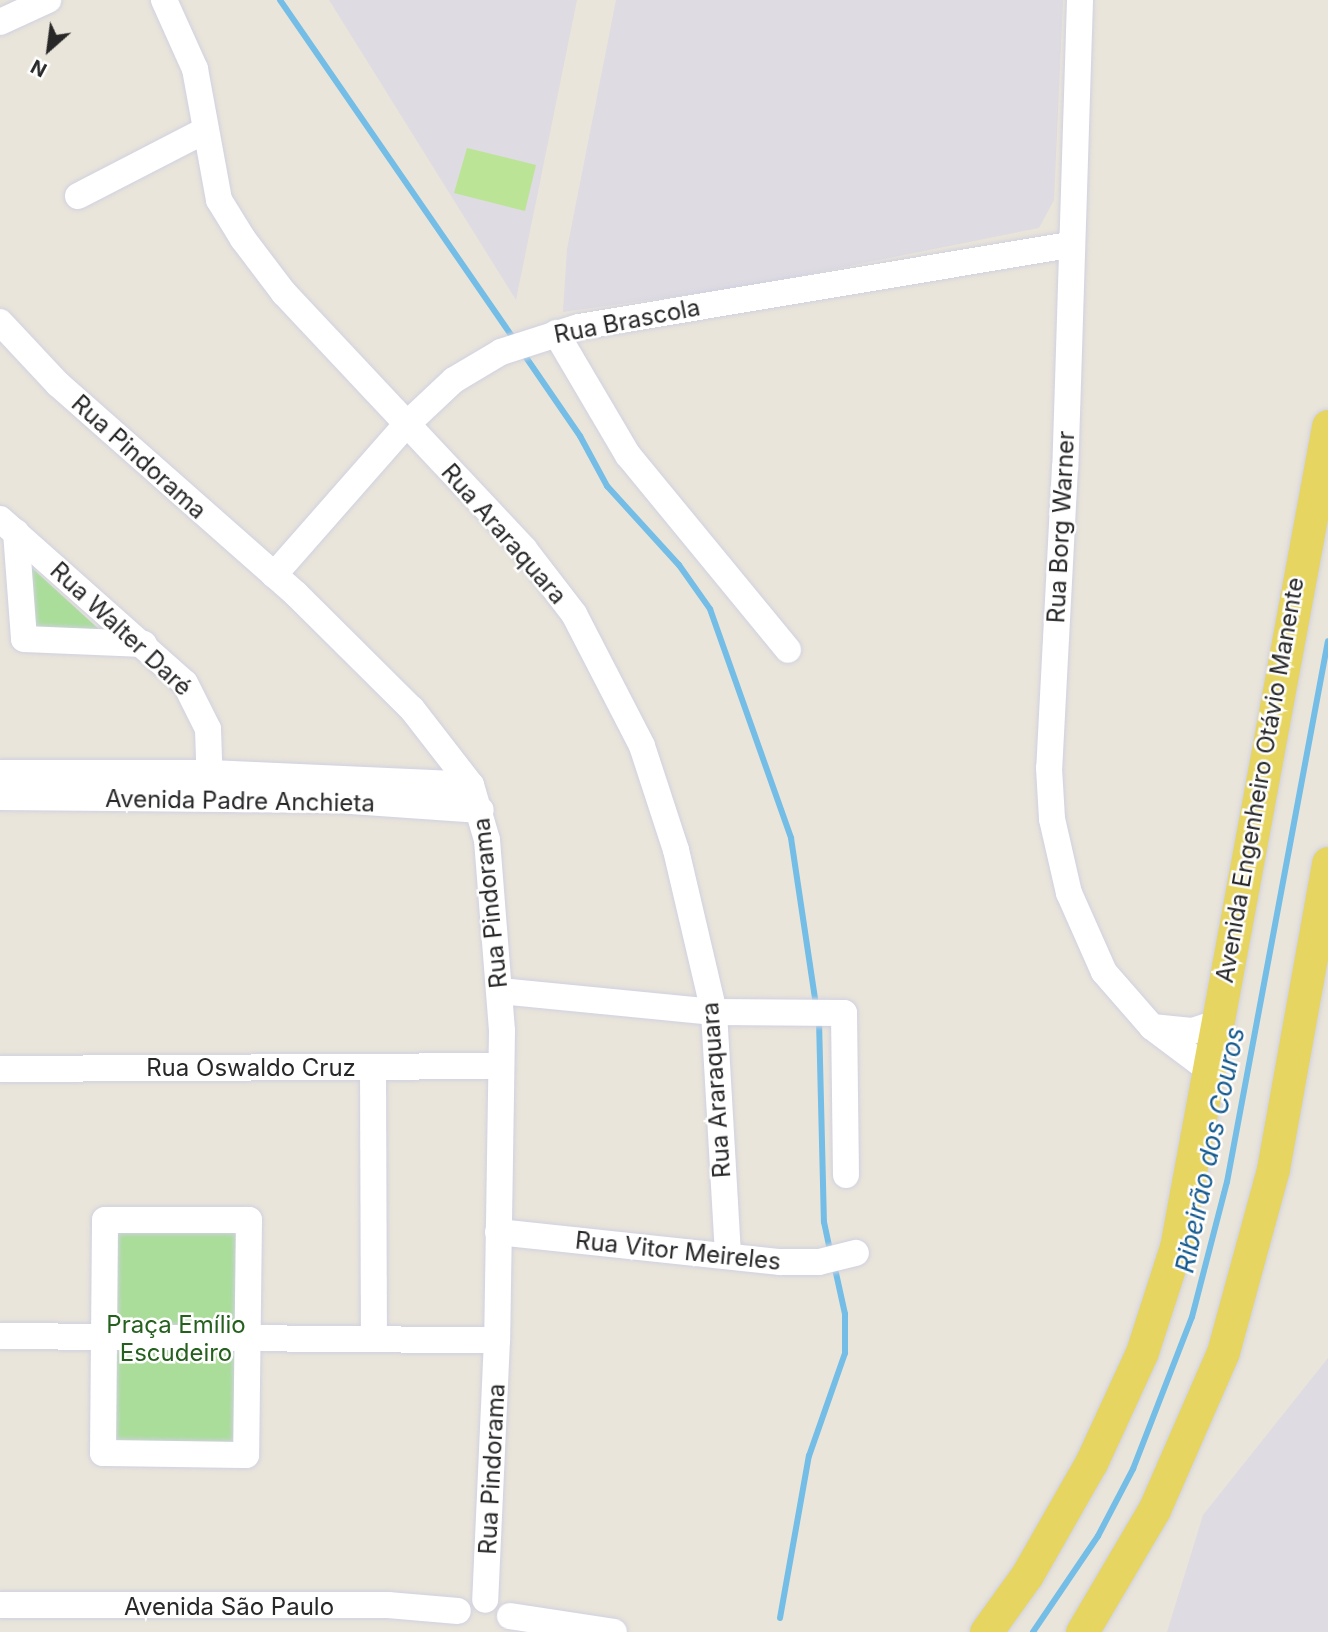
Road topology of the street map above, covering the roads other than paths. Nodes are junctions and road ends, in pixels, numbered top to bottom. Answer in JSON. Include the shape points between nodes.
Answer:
{"nodes":[{"id":1,"x":48,"y":0,"type":"edge"},
{"id":2,"x":164,"y":0,"type":"edge"},
{"id":3,"x":1080,"y":0,"type":"edge"},
{"id":4,"x":0,"y":22,"type":"edge"},
{"id":5,"x":204,"y":131,"type":"junction"},
{"id":6,"x":78,"y":196,"type":"dead end"},
{"id":7,"x":1071,"y":245,"type":"junction"},
{"id":8,"x":0,"y":322,"type":"edge"},
{"id":9,"x":545,"y":337,"type":"junction"},
{"id":10,"x":407,"y":425,"type":"junction"},
{"id":11,"x":1328,"y":426,"type":"edge"},
{"id":12,"x":8,"y":525,"type":"edge"},
{"id":13,"x":274,"y":575,"type":"junction"},
{"id":14,"x":144,"y":643,"type":"junction"},
{"id":15,"x":788,"y":650,"type":"dead end"},
{"id":16,"x":0,"y":773,"type":"edge"},
{"id":17,"x":471,"y":785,"type":"junction"},
{"id":18,"x":210,"y":786,"type":"junction"},
{"id":19,"x":0,"y":797,"type":"edge"},
{"id":20,"x":481,"y":810,"type":"junction"},
{"id":21,"x":1328,"y":863,"type":"edge"},
{"id":22,"x":500,"y":991,"type":"junction"},
{"id":23,"x":713,"y":1012,"type":"junction"},
{"id":24,"x":1216,"y":1023,"type":"junction"},
{"id":25,"x":1152,"y":1027,"type":"junction"},
{"id":26,"x":501,"y":1066,"type":"junction"},
{"id":27,"x":373,"y":1067,"type":"junction"},
{"id":28,"x":0,"y":1069,"type":"edge"},
{"id":29,"x":1208,"y":1069,"type":"junction"},
{"id":30,"x":846,"y":1175,"type":"dead end"},
{"id":31,"x":498,"y":1232,"type":"junction"},
{"id":32,"x":728,"y":1256,"type":"junction"},
{"id":33,"x":851,"y":1256,"type":"dead end"},
{"id":34,"x":0,"y":1336,"type":"edge"},
{"id":35,"x":103,"y":1336,"type":"junction"},
{"id":36,"x":250,"y":1338,"type":"junction"},
{"id":37,"x":374,"y":1339,"type":"junction"},
{"id":38,"x":497,"y":1340,"type":"junction"},
{"id":39,"x":485,"y":1600,"type":"junction"},
{"id":40,"x":0,"y":1605,"type":"edge"},
{"id":41,"x":164,"y":1620,"type":"edge"},
{"id":42,"x":454,"y":1621,"type":"edge"},
{"id":43,"x":512,"y":1624,"type":"edge"},
{"id":44,"x":614,"y":1632,"type":"edge"},
{"id":45,"x":986,"y":1632,"type":"edge"},
{"id":46,"x":1083,"y":1632,"type":"edge"}],
"edges":[{"from":1,"to":4,"type":"street"},
{"from":2,"to":5,"type":"street","name":"Rua Araraquara","via":[[195,69]]},
{"from":3,"to":7,"type":"street","name":"Rua Borg Warner"},
{"from":5,"to":6,"type":"street"},
{"from":5,"to":10,"type":"street","name":"Rua Araraquara","via":[[219,200],[243,239],[284,293]]},
{"from":7,"to":9,"type":"street","name":"Rua Brascola"},
{"from":7,"to":25,"type":"street","name":"Rua Borg Warner","via":[[1049,793],[1062,870],[1085,935],[1104,972]]},
{"from":8,"to":13,"type":"street","name":"Rua Pindorama","via":[[58,384]]},
{"from":9,"to":10,"type":"street","name":"Rua Brascola","via":[[501,352],[454,380]]},
{"from":9,"to":15,"type":"street","via":[[628,455]]},
{"from":10,"to":13,"type":"street","name":"Rua Brascola"},
{"from":10,"to":23,"type":"street","name":"Rua Araraquara","via":[[524,549],[574,614],[630,718],[676,850]]},
{"from":11,"to":24,"type":"main road","name":"Avenida Engenheiro Otávio Manente"},
{"from":12,"to":14,"type":"street","name":"Rua Walter Daré"},
{"from":12,"to":14,"type":"street","via":[[22,638]]},
{"from":13,"to":17,"type":"street","name":"Rua Pindorama","via":[[412,709]]},
{"from":14,"to":18,"type":"street","name":"Rua Walter Daré","via":[[185,683],[200,705],[208,729]]},
{"from":16,"to":18,"type":"street","name":"Avenida Padre Anchieta"},
{"from":17,"to":18,"type":"street","name":"Avenida Padre Anchieta"},
{"from":17,"to":20,"type":"street","name":"Rua Pindorama"},
{"from":18,"to":19,"type":"street","name":"Avenida Padre Anchieta"},
{"from":18,"to":20,"type":"street","name":"Avenida Padre Anchieta"},
{"from":20,"to":22,"type":"street","name":"Rua Pindorama","via":[[491,871]]},
{"from":21,"to":46,"type":"main road","via":[[1273,1169],[1223,1352],[1154,1510]]},
{"from":22,"to":23,"type":"street"},
{"from":22,"to":26,"type":"street","name":"Rua Pindorama"},
{"from":23,"to":30,"type":"street","via":[[839,1014]]},
{"from":23,"to":32,"type":"street","name":"Rua Araraquara"},
{"from":24,"to":25,"type":"street","via":[[1192,1031]]},
{"from":24,"to":29,"type":"main road","name":"Avenida Engenheiro Otávio Manente"},
{"from":25,"to":29,"type":"street","name":"Rua Borg Warner"},
{"from":26,"to":27,"type":"street","name":"Rua Oswaldo Cruz"},
{"from":26,"to":31,"type":"street","name":"Rua Pindorama"},
{"from":27,"to":28,"type":"street","name":"Rua Oswaldo Cruz"},
{"from":27,"to":37,"type":"street"},
{"from":29,"to":45,"type":"main road","name":"Avenida Engenheiro Otávio Manente","via":[[1176,1247],[1142,1352],[1059,1524]]},
{"from":31,"to":32,"type":"street","name":"Rua Vitor Meireles"},
{"from":31,"to":38,"type":"street","name":"Rua Pindorama"},
{"from":32,"to":33,"type":"street","name":"Rua Vitor Meireles","via":[[819,1262]]},
{"from":34,"to":35,"type":"street"},
{"from":35,"to":36,"type":"street"},
{"from":35,"to":36,"type":"street","via":[[105,1220],[246,1219]]},
{"from":35,"to":36,"type":"street","via":[[103,1453],[108,1456],[246,1455]]},
{"from":36,"to":37,"type":"street"},
{"from":37,"to":38,"type":"street"},
{"from":38,"to":39,"type":"street","name":"Rua Pindorama"},
{"from":39,"to":42,"type":"street"},
{"from":39,"to":43,"type":"street","via":[[500,1605]]},
{"from":40,"to":41,"type":"street","name":"Avenida São Paulo"},
{"from":41,"to":42,"type":"street","name":"Avenida São Paulo","via":[[388,1605]]},
{"from":43,"to":44,"type":"street"}]}
